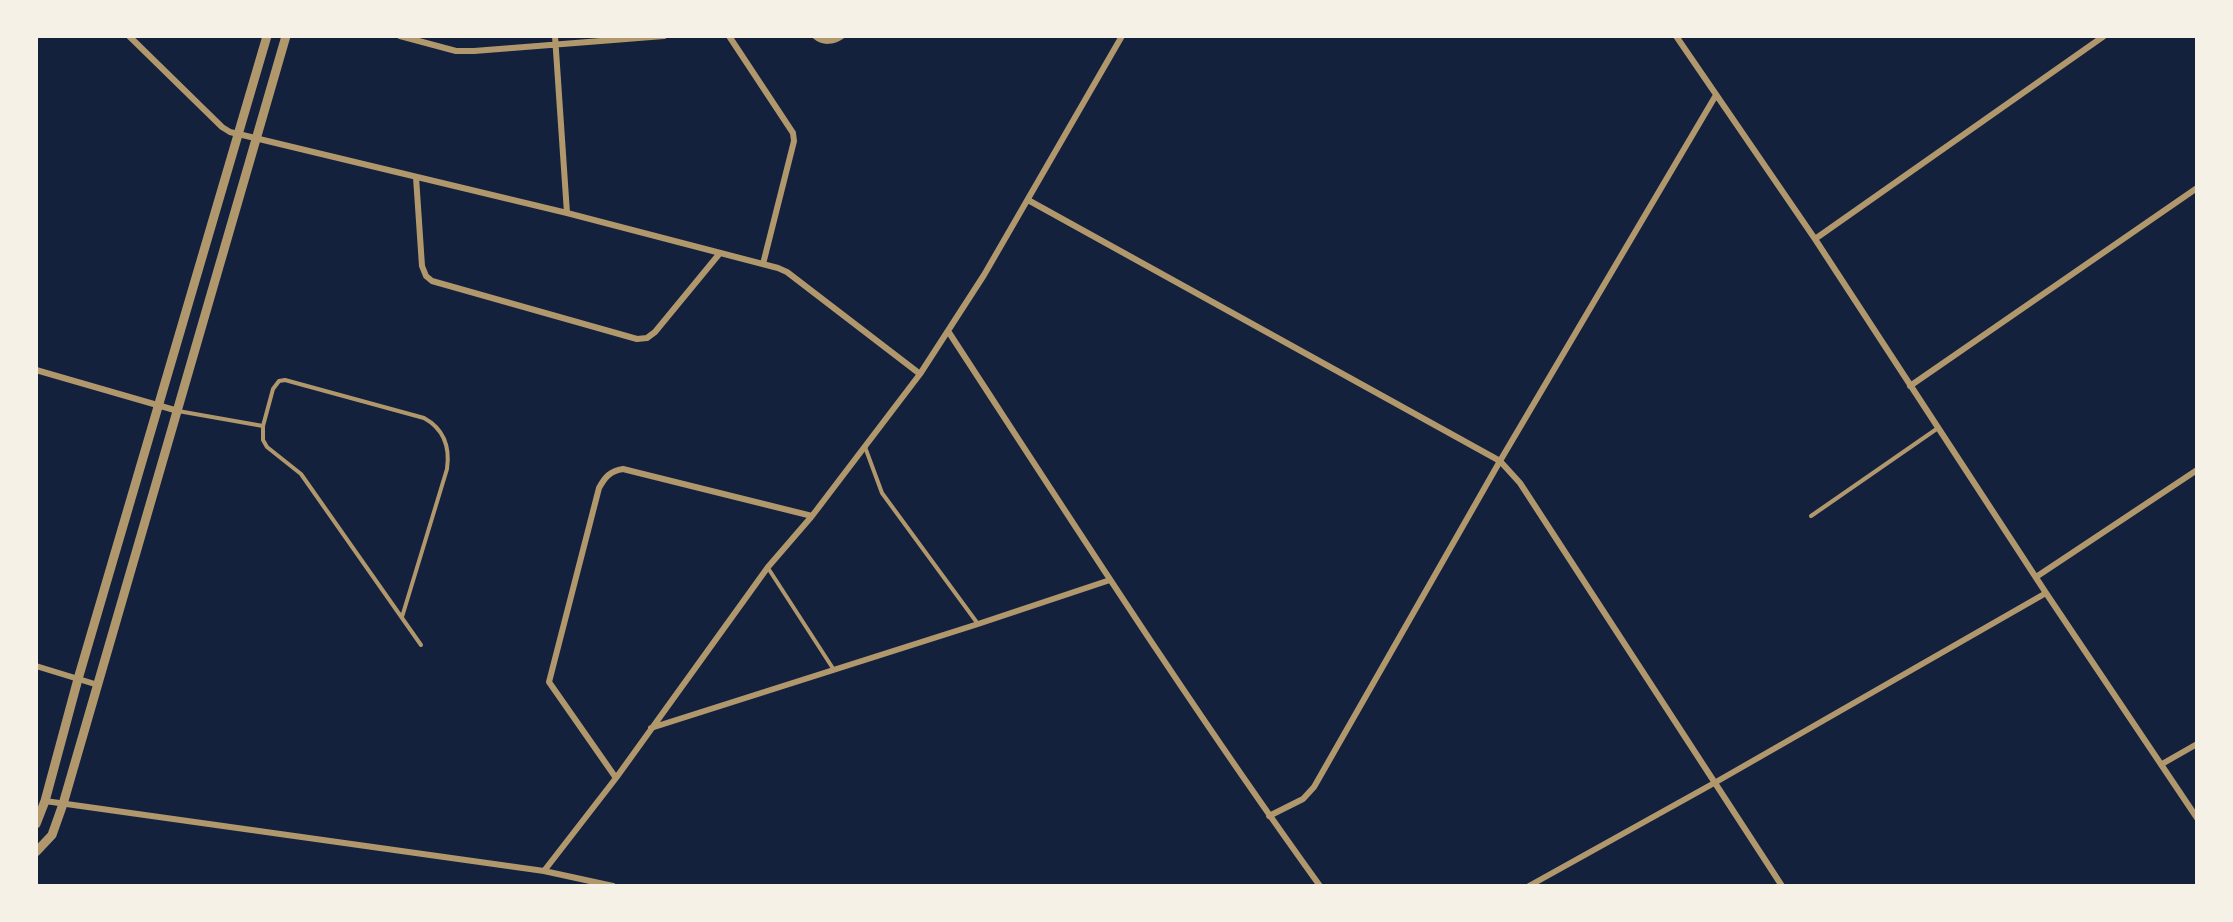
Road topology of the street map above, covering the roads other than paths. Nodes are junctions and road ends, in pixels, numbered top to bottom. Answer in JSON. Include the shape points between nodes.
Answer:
{"nodes":[{"id":1,"x":129,"y":36,"type":"edge"},
{"id":2,"x":267,"y":36,"type":"edge"},
{"id":3,"x":286,"y":36,"type":"edge"},
{"id":4,"x":400,"y":36,"type":"edge"},
{"id":5,"x":555,"y":36,"type":"edge"},
{"id":6,"x":664,"y":36,"type":"edge"},
{"id":7,"x":729,"y":36,"type":"edge"},
{"id":8,"x":815,"y":36,"type":"edge"},
{"id":9,"x":842,"y":36,"type":"edge"},
{"id":10,"x":1122,"y":36,"type":"edge"},
{"id":11,"x":1676,"y":36,"type":"edge"},
{"id":12,"x":2104,"y":36,"type":"edge"},
{"id":13,"x":556,"y":45,"type":"junction"},
{"id":14,"x":1716,"y":95,"type":"junction"},
{"id":15,"x":238,"y":135,"type":"junction"},
{"id":16,"x":258,"y":138,"type":"junction"},
{"id":17,"x":416,"y":177,"type":"junction"},
{"id":18,"x":2197,"y":188,"type":"edge"},
{"id":19,"x":1028,"y":200,"type":"junction"},
{"id":20,"x":567,"y":213,"type":"junction"},
{"id":21,"x":1815,"y":239,"type":"junction"},
{"id":22,"x":720,"y":253,"type":"junction"},
{"id":23,"x":763,"y":264,"type":"junction"},
{"id":24,"x":948,"y":331,"type":"junction"},
{"id":25,"x":36,"y":370,"type":"edge"},
{"id":26,"x":920,"y":374,"type":"junction"},
{"id":27,"x":1910,"y":386,"type":"junction"},
{"id":28,"x":157,"y":405,"type":"junction"},
{"id":29,"x":178,"y":411,"type":"junction"},
{"id":30,"x":263,"y":426,"type":"junction"},
{"id":31,"x":1938,"y":428,"type":"junction"},
{"id":32,"x":865,"y":447,"type":"junction"},
{"id":33,"x":1500,"y":461,"type":"junction"},
{"id":34,"x":2197,"y":470,"type":"edge"},
{"id":35,"x":813,"y":516,"type":"junction"},
{"id":36,"x":1811,"y":516,"type":"dead end"},
{"id":37,"x":768,"y":567,"type":"junction"},
{"id":38,"x":2036,"y":577,"type":"junction"},
{"id":39,"x":1110,"y":580,"type":"junction"},
{"id":40,"x":2046,"y":593,"type":"junction"},
{"id":41,"x":402,"y":616,"type":"junction"},
{"id":42,"x":978,"y":624,"type":"junction"},
{"id":43,"x":421,"y":645,"type":"dead end"},
{"id":44,"x":36,"y":666,"type":"edge"},
{"id":45,"x":834,"y":670,"type":"junction"},
{"id":46,"x":78,"y":679,"type":"junction"},
{"id":47,"x":98,"y":685,"type":"junction"},
{"id":48,"x":651,"y":728,"type":"junction"},
{"id":49,"x":2197,"y":744,"type":"edge"},
{"id":50,"x":2162,"y":764,"type":"junction"},
{"id":51,"x":615,"y":778,"type":"junction"},
{"id":52,"x":1716,"y":782,"type":"junction"},
{"id":53,"x":45,"y":801,"type":"junction"},
{"id":54,"x":63,"y":804,"type":"junction"},
{"id":55,"x":1269,"y":816,"type":"junction"},
{"id":56,"x":2197,"y":818,"type":"edge"},
{"id":57,"x":36,"y":824,"type":"edge"},
{"id":58,"x":36,"y":852,"type":"edge"},
{"id":59,"x":543,"y":871,"type":"junction"},
{"id":60,"x":613,"y":886,"type":"edge"},
{"id":61,"x":1320,"y":886,"type":"edge"},
{"id":62,"x":1529,"y":886,"type":"edge"},
{"id":63,"x":1782,"y":886,"type":"edge"}],
"edges":[{"from":1,"to":15,"type":"street","via":[[222,127]]},
{"from":2,"to":15,"type":"street"},
{"from":3,"to":16,"type":"street"},
{"from":4,"to":13,"type":"street","via":[[456,51]]},
{"from":5,"to":13,"type":"street"},
{"from":6,"to":13,"type":"street"},
{"from":7,"to":23,"type":"street","via":[[793,133]]},
{"from":8,"to":9,"type":"street","via":[[830,41]]},
{"from":10,"to":19,"type":"street"},
{"from":11,"to":14,"type":"street"},
{"from":12,"to":21,"type":"street"},
{"from":13,"to":20,"type":"street"},
{"from":14,"to":21,"type":"street"},
{"from":14,"to":33,"type":"street"},
{"from":15,"to":16,"type":"street"},
{"from":15,"to":28,"type":"street"},
{"from":16,"to":17,"type":"street"},
{"from":16,"to":29,"type":"street"},
{"from":17,"to":20,"type":"street"},
{"from":17,"to":22,"type":"street","via":[[422,266],[432,281],[637,339],[655,333]]},
{"from":18,"to":27,"type":"street"},
{"from":19,"to":24,"type":"street"},
{"from":19,"to":33,"type":"street"},
{"from":20,"to":22,"type":"street"},
{"from":21,"to":27,"type":"street"},
{"from":22,"to":23,"type":"street"},
{"from":23,"to":26,"type":"street","via":[[787,272]]},
{"from":24,"to":26,"type":"street"},
{"from":24,"to":39,"type":"street"},
{"from":25,"to":28,"type":"street"},
{"from":26,"to":32,"type":"street"},
{"from":27,"to":31,"type":"street"},
{"from":28,"to":29,"type":"street"},
{"from":28,"to":46,"type":"street"},
{"from":29,"to":30,"type":"lane"},
{"from":29,"to":47,"type":"street"},
{"from":30,"to":41,"type":"lane","via":[[267,447],[301,474]]},
{"from":30,"to":41,"type":"lane","via":[[273,388],[285,380],[424,418],[440,432],[448,453],[447,469]]},
{"from":31,"to":36,"type":"lane"},
{"from":31,"to":38,"type":"street"},
{"from":32,"to":35,"type":"street"},
{"from":32,"to":42,"type":"lane","via":[[882,493]]},
{"from":33,"to":52,"type":"street","via":[[1520,483]]},
{"from":33,"to":55,"type":"street","via":[[1314,787],[1303,799]]},
{"from":34,"to":38,"type":"street"},
{"from":35,"to":37,"type":"street"},
{"from":35,"to":51,"type":"street","via":[[623,469],[604,478],[549,682]]},
{"from":37,"to":45,"type":"lane"},
{"from":37,"to":48,"type":"street"},
{"from":38,"to":40,"type":"street"},
{"from":39,"to":42,"type":"street"},
{"from":39,"to":55,"type":"street"},
{"from":40,"to":50,"type":"street"},
{"from":40,"to":52,"type":"street"},
{"from":41,"to":43,"type":"lane"},
{"from":42,"to":45,"type":"street"},
{"from":44,"to":46,"type":"street"},
{"from":45,"to":48,"type":"street"},
{"from":46,"to":47,"type":"street"},
{"from":46,"to":53,"type":"street"},
{"from":47,"to":54,"type":"street"},
{"from":48,"to":51,"type":"street"},
{"from":49,"to":50,"type":"street"},
{"from":50,"to":56,"type":"street"},
{"from":51,"to":59,"type":"street"},
{"from":52,"to":62,"type":"street"},
{"from":52,"to":63,"type":"street"},
{"from":53,"to":54,"type":"street"},
{"from":53,"to":57,"type":"street"},
{"from":54,"to":58,"type":"street","via":[[52,835]]},
{"from":54,"to":59,"type":"street"},
{"from":55,"to":61,"type":"street"},
{"from":59,"to":60,"type":"street"}]}
